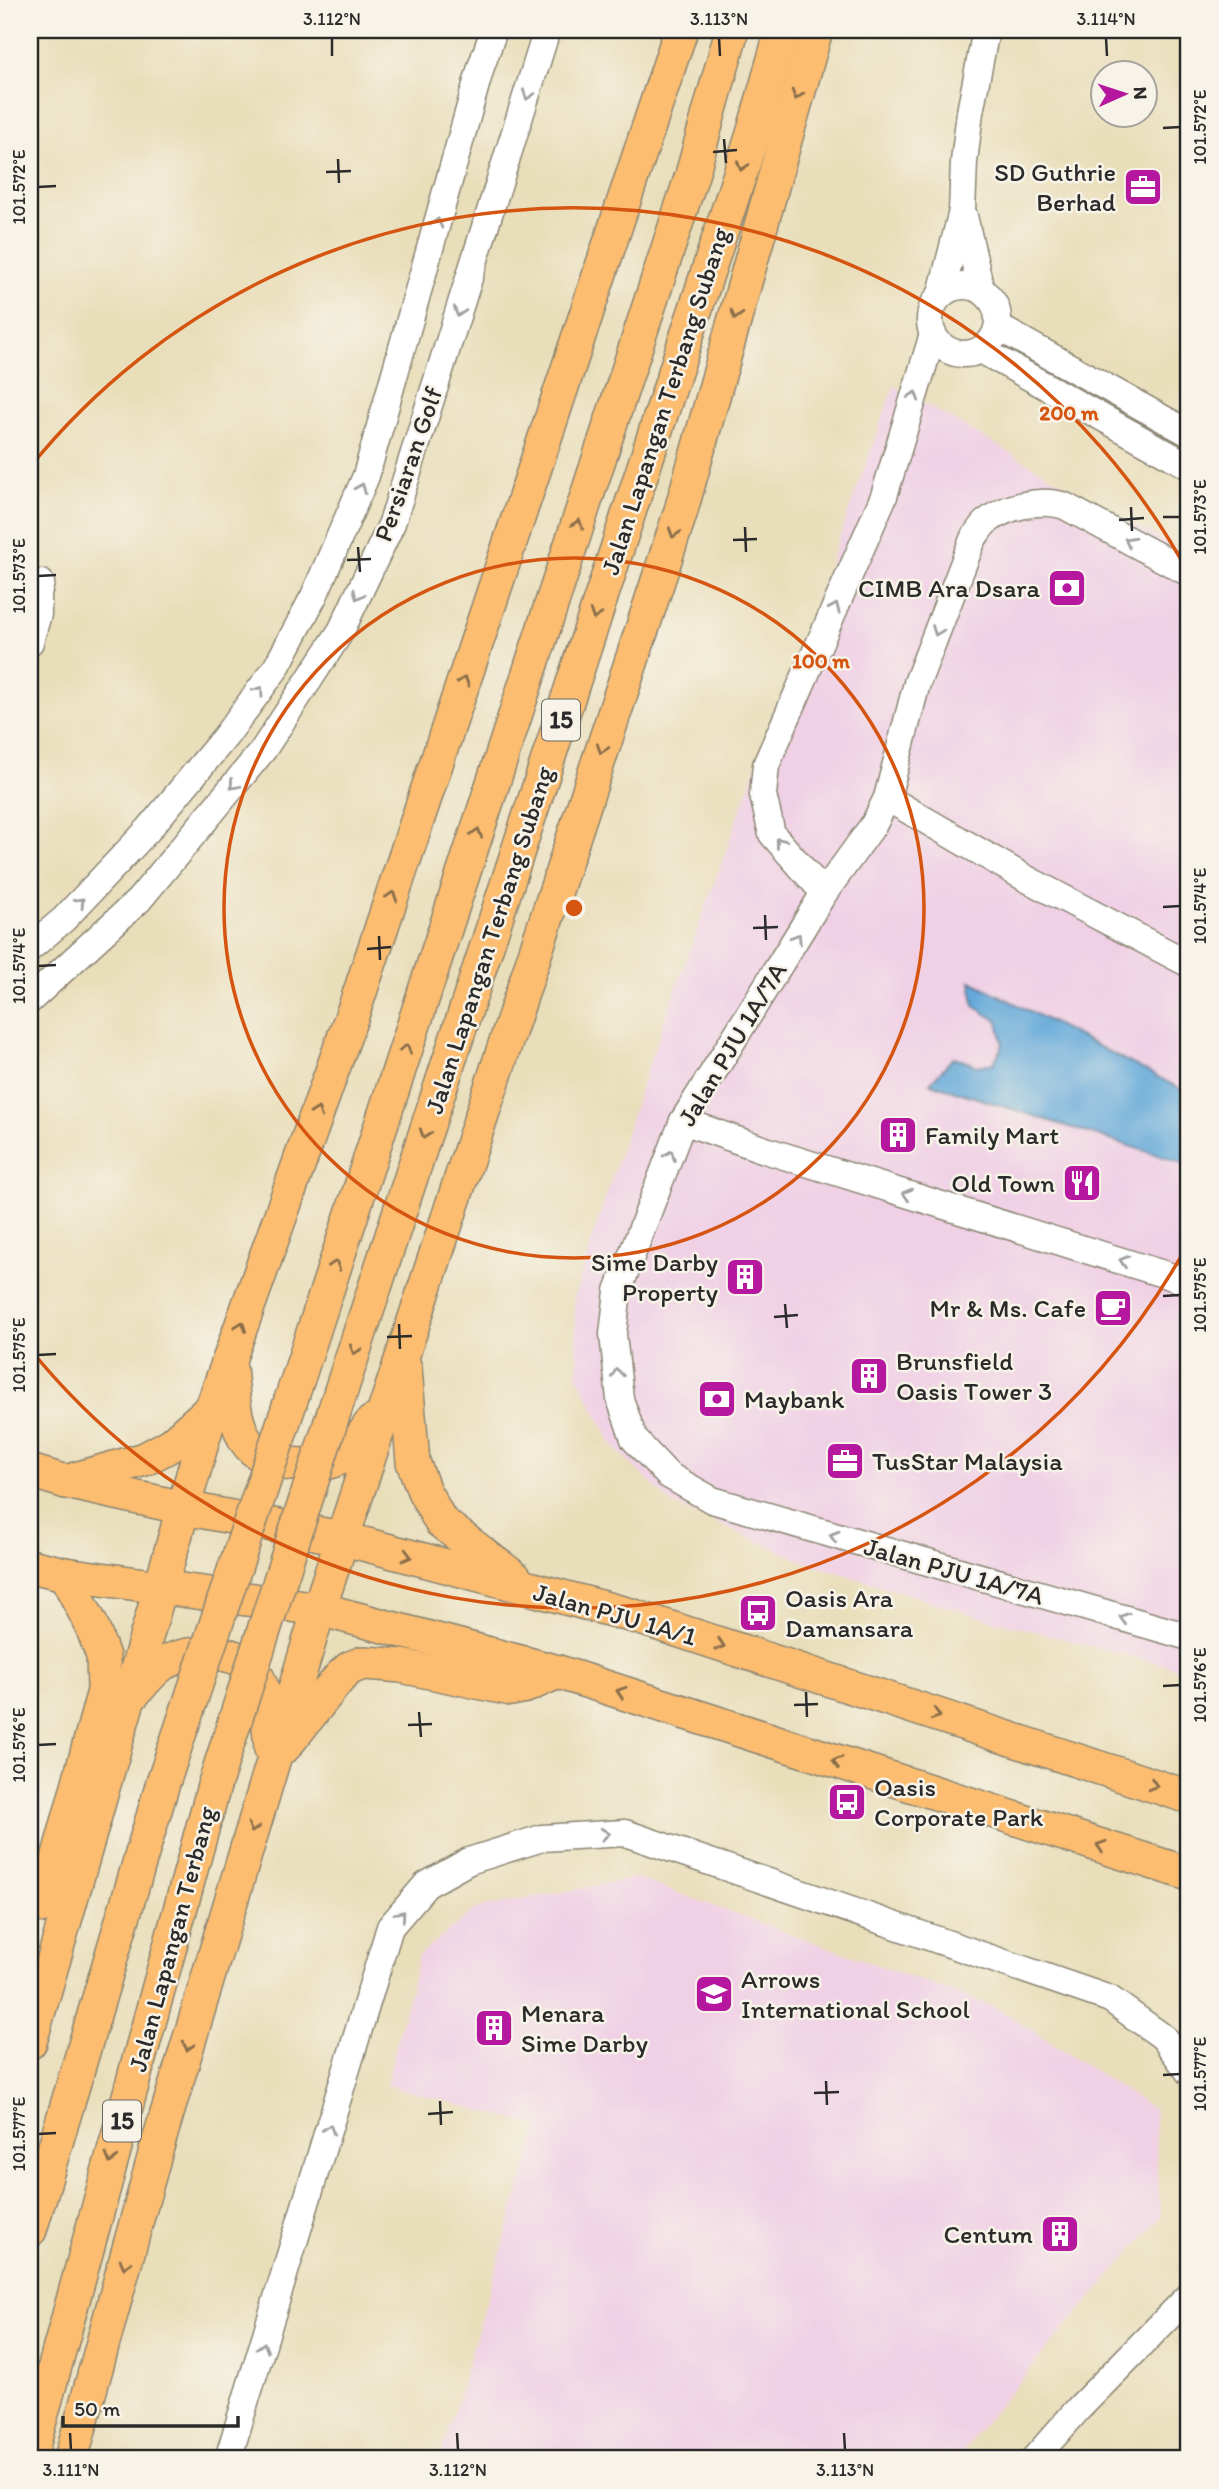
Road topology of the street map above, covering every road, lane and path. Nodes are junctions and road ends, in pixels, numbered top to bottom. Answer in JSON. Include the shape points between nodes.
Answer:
{"nodes":[{"id":1,"x":494,"y":30,"type":"edge"},
{"id":2,"x":547,"y":30,"type":"edge"},
{"id":3,"x":681,"y":30,"type":"edge"},
{"id":4,"x":732,"y":30,"type":"edge"},
{"id":5,"x":782,"y":30,"type":"edge"},
{"id":6,"x":816,"y":30,"type":"edge"},
{"id":7,"x":986,"y":30,"type":"edge"},
{"id":8,"x":962,"y":211,"type":"junction"},
{"id":9,"x":981,"y":290,"type":"junction"},
{"id":10,"x":941,"y":294,"type":"junction"},
{"id":11,"x":998,"y":327,"type":"junction"},
{"id":12,"x":933,"y":334,"type":"junction"},
{"id":13,"x":981,"y":350,"type":"junction"},
{"id":14,"x":1189,"y":433,"type":"edge"},
{"id":15,"x":1189,"y":466,"type":"edge"},
{"id":16,"x":1189,"y":573,"type":"edge"},
{"id":17,"x":41,"y":583,"type":"dead end"},
{"id":18,"x":30,"y":642,"type":"edge"},
{"id":19,"x":225,"y":737,"type":"junction"},
{"id":20,"x":264,"y":750,"type":"junction"},
{"id":21,"x":887,"y":798,"type":"junction"},
{"id":22,"x":824,"y":894,"type":"junction"},
{"id":23,"x":30,"y":948,"type":"edge"},
{"id":24,"x":1189,"y":964,"type":"edge"},
{"id":25,"x":30,"y":1000,"type":"edge"},
{"id":26,"x":683,"y":1121,"type":"junction"},
{"id":27,"x":1189,"y":1282,"type":"edge"},
{"id":28,"x":404,"y":1348,"type":"junction"},
{"id":29,"x":230,"y":1359,"type":"junction"},
{"id":30,"x":386,"y":1403,"type":"junction"},
{"id":31,"x":212,"y":1408,"type":"junction"},
{"id":32,"x":30,"y":1471,"type":"edge"},
{"id":33,"x":66,"y":1482,"type":"junction"},
{"id":34,"x":184,"y":1508,"type":"junction"},
{"id":35,"x":341,"y":1538,"type":"junction"},
{"id":36,"x":30,"y":1566,"type":"edge"},
{"id":37,"x":65,"y":1574,"type":"junction"},
{"id":38,"x":161,"y":1589,"type":"junction"},
{"id":39,"x":529,"y":1589,"type":"junction"},
{"id":40,"x":319,"y":1609,"type":"junction"},
{"id":41,"x":1189,"y":1637,"type":"edge"},
{"id":42,"x":558,"y":1672,"type":"junction"},
{"id":43,"x":129,"y":1698,"type":"junction"},
{"id":44,"x":273,"y":1762,"type":"junction"},
{"id":45,"x":163,"y":1783,"type":"joint"},
{"id":46,"x":214,"y":1786,"type":"joint"},
{"id":47,"x":1189,"y":1797,"type":"edge"},
{"id":48,"x":1189,"y":1874,"type":"edge"},
{"id":49,"x":30,"y":1966,"type":"edge"},
{"id":50,"x":30,"y":2042,"type":"edge"},
{"id":51,"x":1189,"y":2072,"type":"edge"},
{"id":52,"x":30,"y":2230,"type":"edge"},
{"id":53,"x":1189,"y":2296,"type":"edge"},
{"id":54,"x":30,"y":2456,"type":"edge"},
{"id":55,"x":71,"y":2459,"type":"edge"},
{"id":56,"x":229,"y":2459,"type":"edge"},
{"id":57,"x":1034,"y":2459,"type":"edge"}],
"edges":[{"from":19,"to":1,"type":"street","name":"Persiaran Golf","one_way":true,"via":[[276,668],[314,596],[366,476]]},
{"from":2,"to":20,"type":"street","name":"Persiaran Golf","one_way":true,"via":[[392,523],[341,631]]},
{"from":29,"to":3,"type":"main road","one_way":true,"via":[[365,977]]},
{"from":45,"to":4,"type":"main road","name":"Jalan Lapangan Terbang Subang","number":"15","one_way":true,"bridge":true,"via":[[692,174]]},
{"from":5,"to":46,"type":"main road","name":"Jalan Lapangan Terbang Subang","number":"15","one_way":true,"bridge":true,"via":[[753,134]]},
{"from":6,"to":28,"type":"main road","one_way":true,"via":[[680,514]]},
{"from":7,"to":8,"type":"street","via":[[970,112]]},
{"from":8,"to":9,"type":"street"},
{"from":8,"to":10,"type":"street"},
{"from":9,"to":10,"type":"street","via":[[968,285]]},
{"from":9,"to":11,"type":"street","via":[[998,313]]},
{"from":10,"to":12,"type":"street","via":[[930,320]]},
{"from":11,"to":13,"type":"street"},
{"from":11,"to":14,"type":"street"},
{"from":12,"to":13,"type":"street","via":[[949,351],[971,354]]},
{"from":22,"to":12,"type":"street","one_way":true,"via":[[772,834],[763,795],[766,765],[884,496]]},
{"from":13,"to":15,"type":"street"},
{"from":16,"to":21,"type":"street","name":"Jalan PJU 1A/7A","one_way":true,"via":[[1055,502],[1011,509],[986,522],[973,539],[917,683]]},
{"from":17,"to":18,"type":"street"},
{"from":19,"to":20,"type":"street","via":[[257,742]]},
{"from":23,"to":19,"type":"street","name":"Persiaran Golf","one_way":true,"via":[[64,919],[148,830]]},
{"from":20,"to":25,"type":"street","name":"Persiaran Golf","one_way":true,"via":[[139,900]]},
{"from":21,"to":22,"type":"street","name":"Jalan PJU 1A/7A"},
{"from":21,"to":24,"type":"street","via":[[1027,879]]},
{"from":26,"to":22,"type":"street","name":"Jalan PJU 1A/7A","one_way":true},
{"from":27,"to":26,"type":"street","one_way":true},
{"from":41,"to":26,"type":"street","name":"Jalan PJU 1A/7A","one_way":true,"via":[[712,1500],[668,1475],[634,1438],[620,1399],[613,1334],[618,1291]]},
{"from":28,"to":30,"type":"main road"},
{"from":28,"to":39,"type":"main road","via":[[413,1462],[424,1491],[441,1522]]},
{"from":29,"to":30,"type":"main road","via":[[234,1413],[247,1443],[263,1456],[286,1463],[313,1466],[342,1457]]},
{"from":29,"to":31,"type":"main road"},
{"from":30,"to":35,"type":"main road"},
{"from":31,"to":33,"type":"main road","via":[[169,1446],[145,1459]]},
{"from":31,"to":34,"type":"main road"},
{"from":32,"to":33,"type":"main road","name":"Jalan PJU 1A/1"},
{"from":33,"to":34,"type":"main road","name":"Jalan PJU 1A/1"},
{"from":34,"to":35,"type":"main road","name":"Jalan PJU 1A/1"},
{"from":34,"to":38,"type":"main road"},
{"from":35,"to":39,"type":"main road","name":"Jalan PJU 1A/1","one_way":true},
{"from":35,"to":40,"type":"main road"},
{"from":36,"to":37,"type":"main road"},
{"from":37,"to":38,"type":"main road"},
{"from":37,"to":49,"type":"main road","via":[[103,1656],[104,1691]]},
{"from":38,"to":40,"type":"main road"},
{"from":38,"to":43,"type":"main road"},
{"from":39,"to":47,"type":"main road","name":"Jalan PJU 1A/1","one_way":true,"via":[[634,1616]]},
{"from":40,"to":42,"type":"main road"},
{"from":40,"to":44,"type":"main road"},
{"from":42,"to":44,"type":"main road","via":[[511,1689],[401,1666],[363,1663],[340,1677]]},
{"from":48,"to":42,"type":"main road","one_way":true},
{"from":43,"to":44,"type":"main road","via":[[164,1663],[210,1653],[234,1658],[252,1670],[262,1692]]},
{"from":43,"to":50,"type":"main road"},
{"from":44,"to":55,"type":"main road","one_way":true,"via":[[157,2147]]},
{"from":45,"to":52,"type":"main road","name":"Jalan Lapangan Terbang","number":"15"},
{"from":46,"to":54,"type":"main road","name":"Jalan Lapangan Terbang","number":"15","one_way":true},
{"from":56,"to":51,"type":"street","one_way":true,"via":[[390,1927],[426,1885],[468,1861],[542,1838],[625,1833],[1110,1999],[1163,2037]]},
{"from":53,"to":57,"type":"street"}]}
